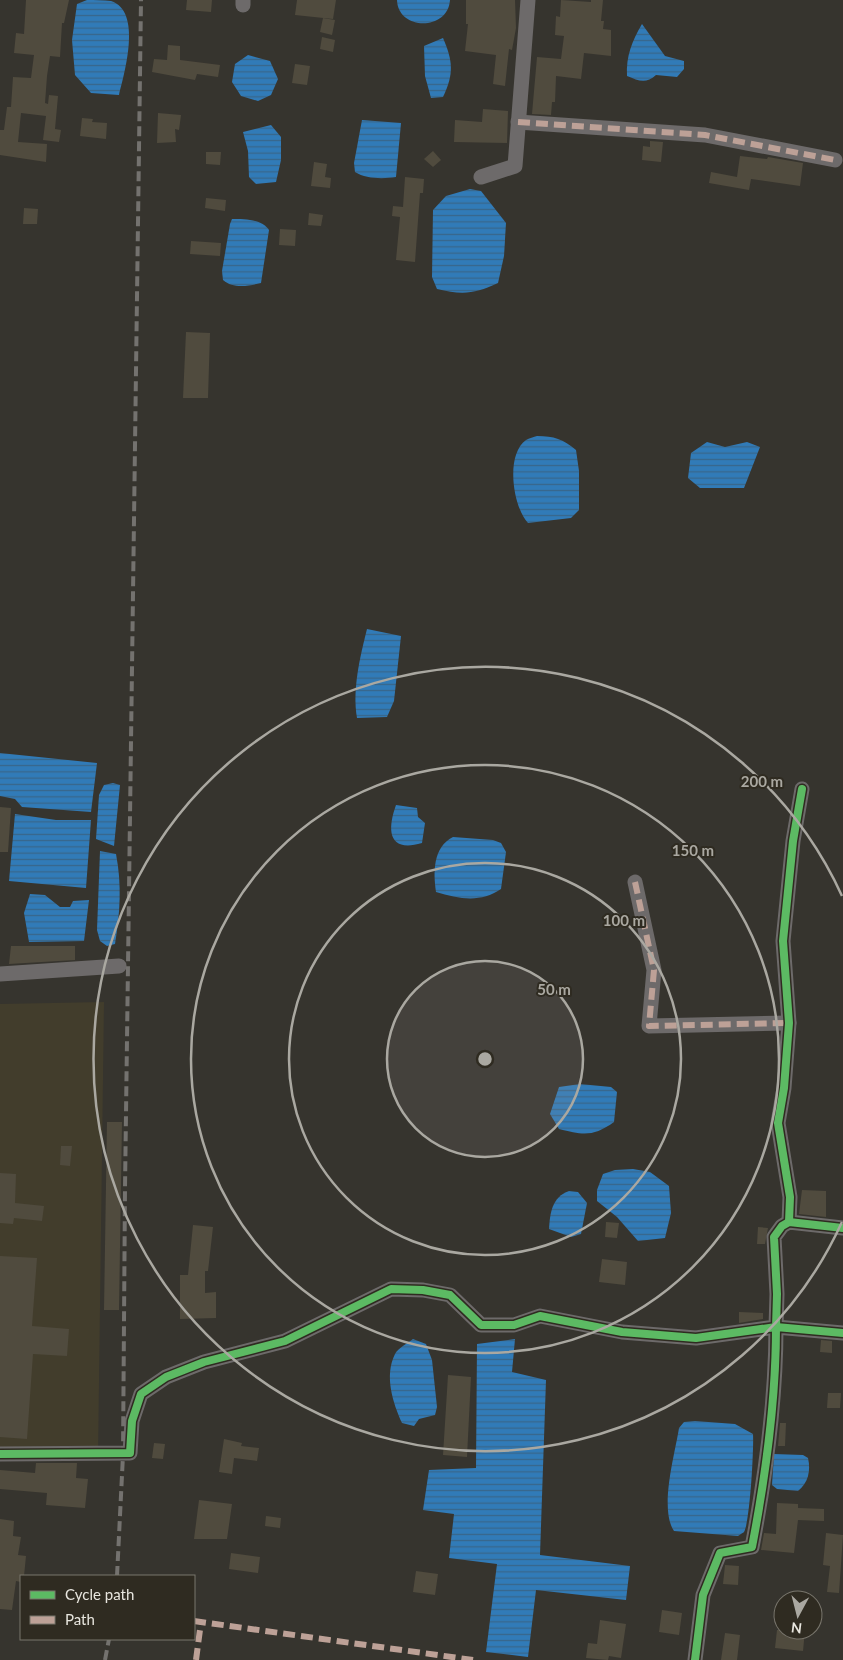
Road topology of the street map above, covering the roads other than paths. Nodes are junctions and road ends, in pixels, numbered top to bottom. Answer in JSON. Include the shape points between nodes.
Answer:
{"nodes":[{"id":1,"x":528,"y":0,"type":"edge"},
{"id":2,"x":518,"y":122,"type":"junction"},
{"id":3,"x":835,"y":160,"type":"dead end"},
{"id":4,"x":481,"y":177,"type":"dead end"},
{"id":5,"x":802,"y":789,"type":"dead end"},
{"id":6,"x":636,"y":882,"type":"dead end"},
{"id":7,"x":119,"y":966,"type":"dead end"},
{"id":8,"x":0,"y":974,"type":"edge"},
{"id":9,"x":790,"y":1023,"type":"junction"},
{"id":10,"x":789,"y":1222,"type":"junction"},
{"id":11,"x":843,"y":1228,"type":"edge"},
{"id":12,"x":776,"y":1327,"type":"junction"},
{"id":13,"x":843,"y":1333,"type":"edge"},
{"id":14,"x":0,"y":1454,"type":"edge"},
{"id":15,"x":696,"y":1660,"type":"edge"}],
"edges":[{"from":1,"to":2,"type":"street"},
{"from":2,"to":3,"type":"street","via":[[705,136]]},
{"from":2,"to":4,"type":"street","via":[[515,166]]},
{"from":5,"to":9,"type":"street","via":[[783,940]]},
{"from":6,"to":9,"type":"street","via":[[654,970],[649,1026]]},
{"from":7,"to":8,"type":"street"},
{"from":9,"to":10,"type":"street","via":[[778,1123],[790,1197]]},
{"from":10,"to":11,"type":"street"},
{"from":10,"to":12,"type":"street","via":[[774,1238]]},
{"from":12,"to":13,"type":"street"},
{"from":12,"to":14,"type":"street","via":[[696,1338],[622,1332],[540,1316],[514,1325],[481,1325],[450,1295],[392,1289],[285,1341],[204,1362],[166,1377],[141,1394],[132,1421],[130,1453]]},
{"from":12,"to":15,"type":"street","via":[[776,1375],[770,1432],[752,1546],[720,1553],[703,1595]]}]}
